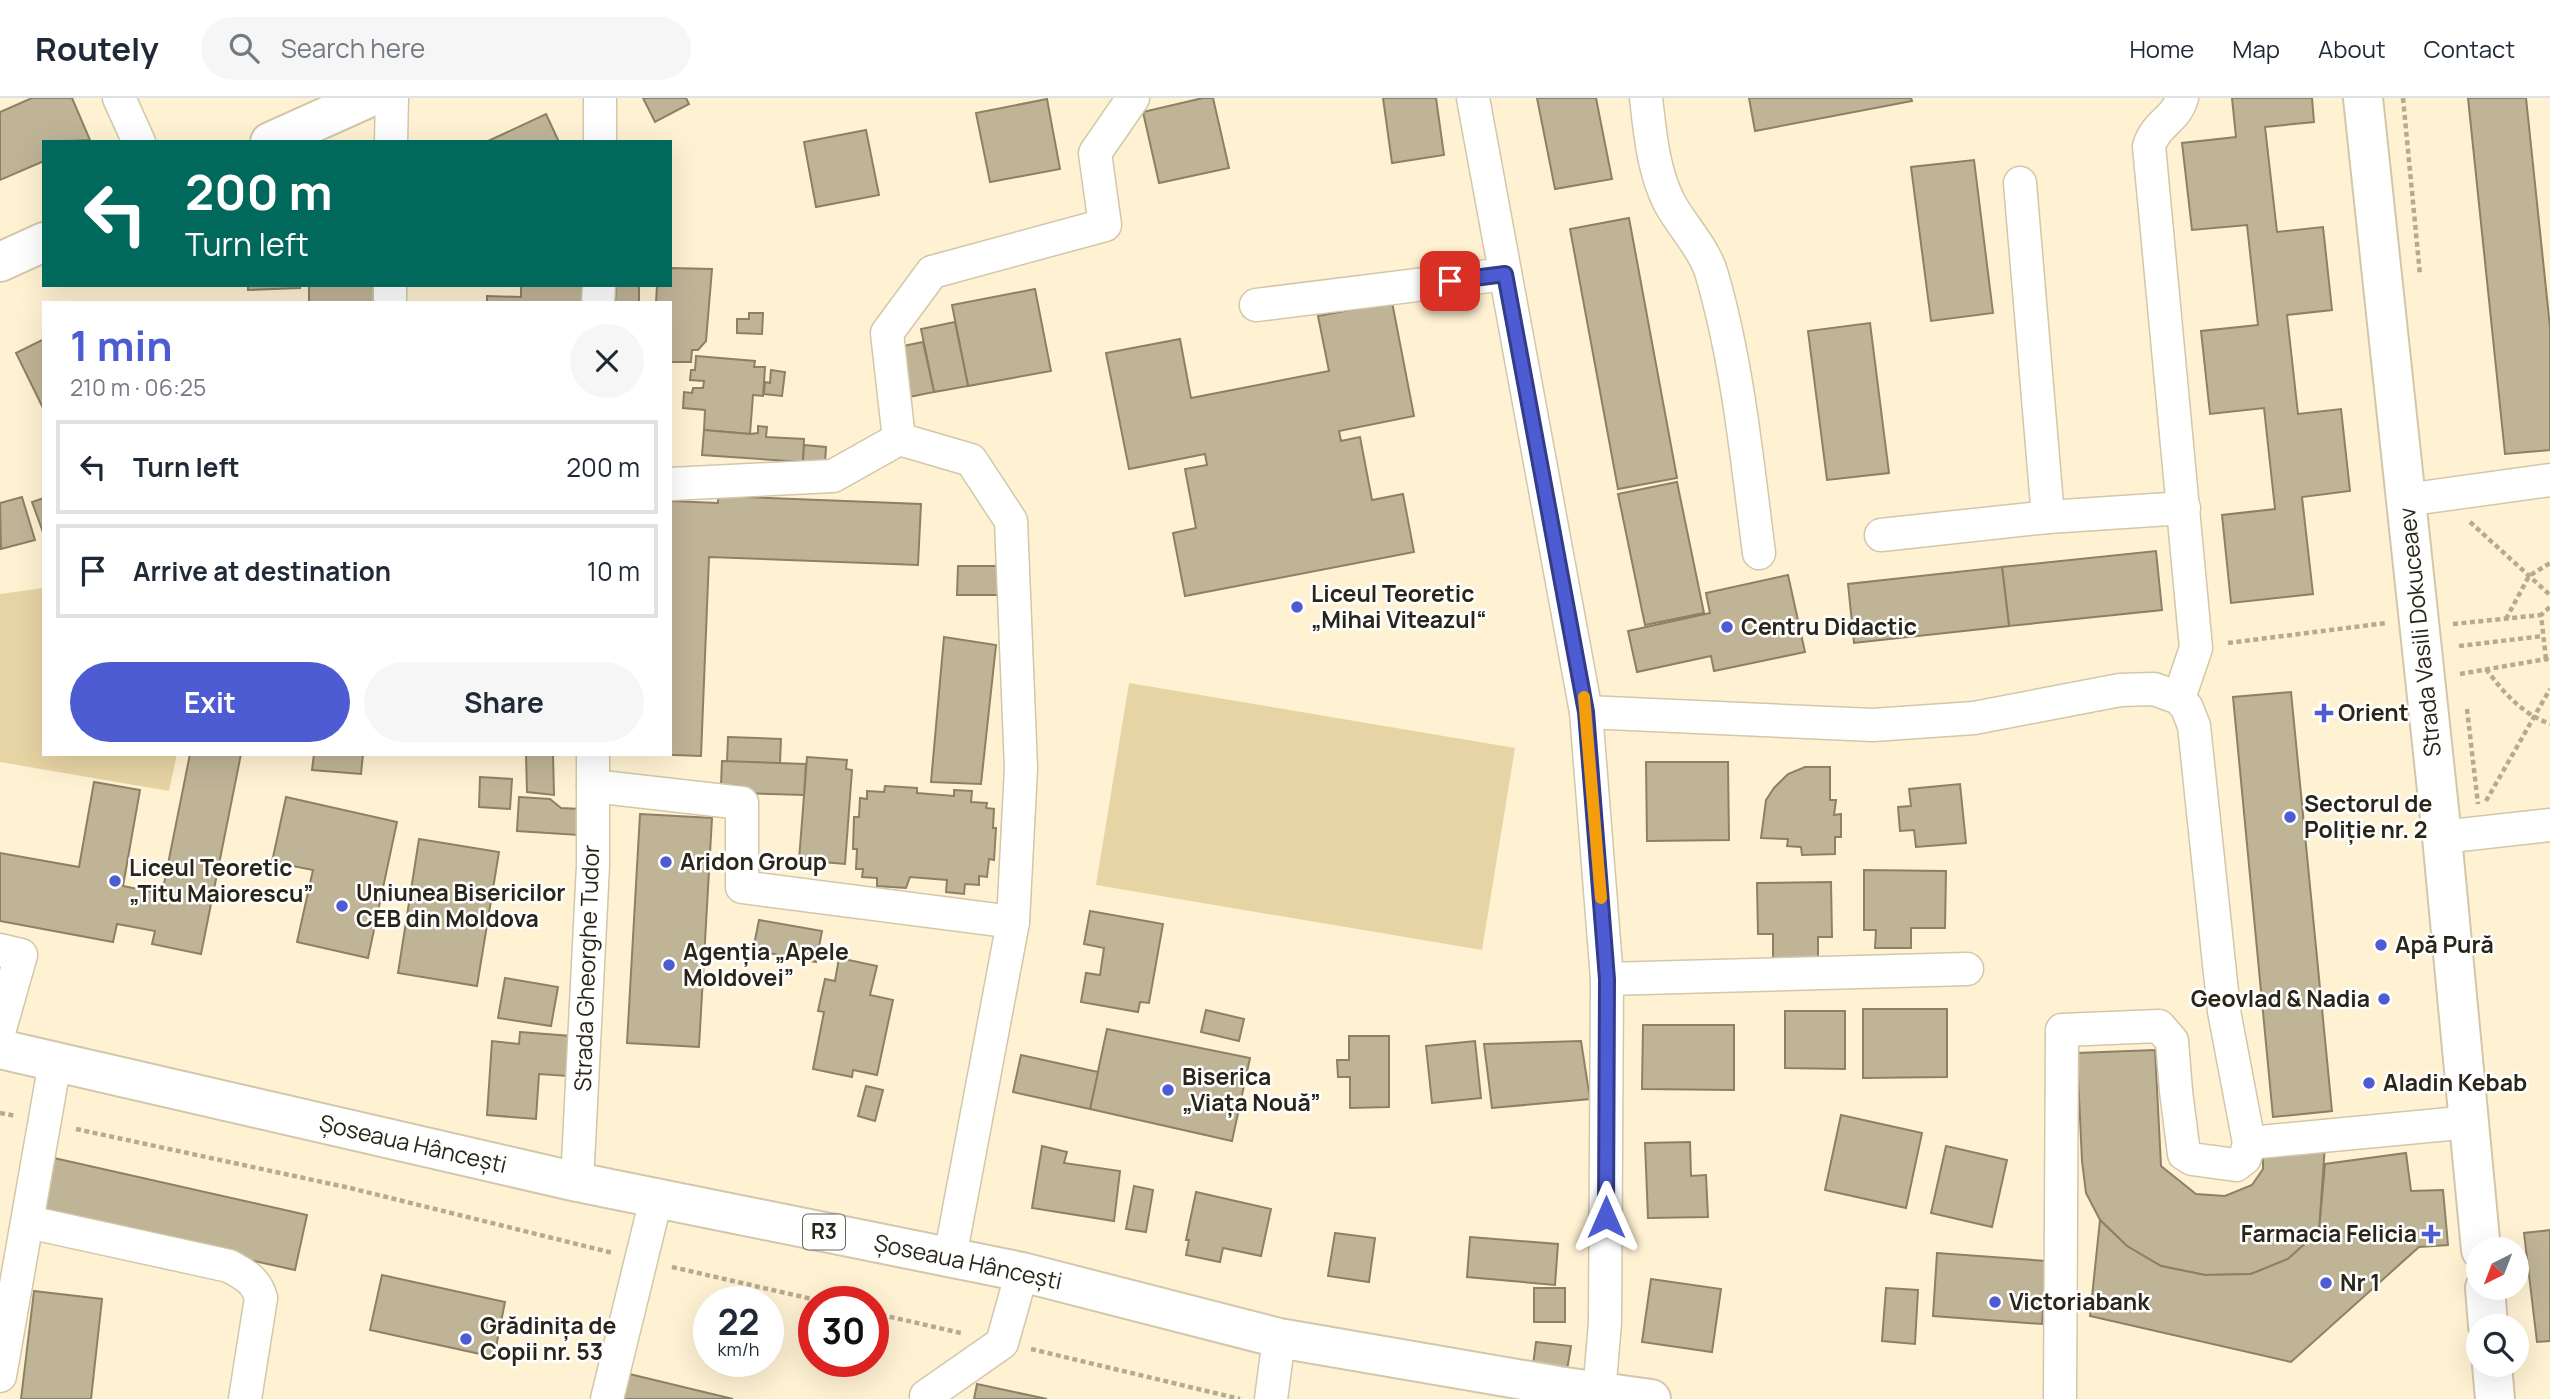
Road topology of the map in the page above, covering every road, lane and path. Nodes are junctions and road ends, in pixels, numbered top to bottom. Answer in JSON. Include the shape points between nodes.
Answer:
{"nodes":[{"id":1,"x":368,"y":98,"type":"edge"},
{"id":2,"x":392,"y":98,"type":"edge"},
{"id":3,"x":600,"y":98,"type":"edge"},
{"id":4,"x":1133,"y":98,"type":"edge"},
{"id":5,"x":1473,"y":98,"type":"edge"},
{"id":6,"x":1646,"y":98,"type":"edge"},
{"id":7,"x":2182,"y":98,"type":"edge"},
{"id":8,"x":2363,"y":98,"type":"edge"},
{"id":9,"x":127,"y":101,"type":"edge"},
{"id":10,"x":138,"y":140,"type":"edge"},
{"id":11,"x":274,"y":140,"type":"edge"},
{"id":12,"x":391,"y":140,"type":"edge"},
{"id":13,"x":600,"y":140,"type":"edge"},
{"id":14,"x":2020,"y":183,"type":"dead end"},
{"id":15,"x":42,"y":243,"type":"edge"},
{"id":16,"x":0,"y":262,"type":"edge"},
{"id":17,"x":1505,"y":274,"type":"junction"},
{"id":18,"x":1256,"y":305,"type":"dead end"},
{"id":19,"x":899,"y":439,"type":"junction"},
{"id":20,"x":2550,"y":480,"type":"edge"},
{"id":21,"x":672,"y":484,"type":"edge"},
{"id":22,"x":2423,"y":498,"type":"junction"},
{"id":23,"x":2184,"y":508,"type":"junction"},
{"id":24,"x":2048,"y":517,"type":"junction"},
{"id":25,"x":1881,"y":535,"type":"dead end"},
{"id":26,"x":1759,"y":553,"type":"dead end"},
{"id":27,"x":2550,"y":563,"type":"edge"},
{"id":28,"x":2529,"y":576,"type":"junction"},
{"id":29,"x":2550,"y":595,"type":"edge"},
{"id":30,"x":2550,"y":607,"type":"edge"},
{"id":31,"x":2455,"y":612,"type":"dead end"},
{"id":32,"x":2506,"y":619,"type":"dead end"},
{"id":33,"x":2336,"y":628,"type":"dead end"},
{"id":34,"x":2543,"y":636,"type":"junction"},
{"id":35,"x":2459,"y":646,"type":"junction"},
{"id":36,"x":2196,"y":648,"type":"junction"},
{"id":37,"x":2460,"y":655,"type":"dead end"},
{"id":38,"x":2548,"y":660,"type":"edge"},
{"id":39,"x":2462,"y":664,"type":"dead end"},
{"id":40,"x":2486,"y":670,"type":"junction"},
{"id":41,"x":2463,"y":674,"type":"junction"},
{"id":42,"x":2425,"y":682,"type":"junction"},
{"id":43,"x":2464,"y":687,"type":"dead end"},
{"id":44,"x":2550,"y":689,"type":"edge"},
{"id":45,"x":2179,"y":698,"type":"junction"},
{"id":46,"x":2466,"y":699,"type":"dead end"},
{"id":47,"x":1586,"y":712,"type":"junction"},
{"id":48,"x":2534,"y":718,"type":"junction"},
{"id":49,"x":2550,"y":724,"type":"edge"},
{"id":50,"x":593,"y":756,"type":"edge"},
{"id":51,"x":593,"y":786,"type":"junction"},
{"id":52,"x":2550,"y":825,"type":"edge"},
{"id":53,"x":2442,"y":837,"type":"junction"},
{"id":54,"x":1013,"y":922,"type":"junction"},
{"id":55,"x":0,"y":950,"type":"edge"},
{"id":56,"x":1967,"y":969,"type":"dead end"},
{"id":57,"x":1607,"y":979,"type":"junction"},
{"id":58,"x":0,"y":1029,"type":"edge"},
{"id":59,"x":0,"y":1049,"type":"edge"},
{"id":60,"x":55,"y":1062,"type":"junction"},
{"id":61,"x":0,"y":1113,"type":"edge"},
{"id":62,"x":2470,"y":1122,"type":"junction"},
{"id":63,"x":46,"y":1123,"type":"junction"},
{"id":64,"x":2249,"y":1143,"type":"junction"},
{"id":65,"x":577,"y":1182,"type":"junction"},
{"id":66,"x":656,"y":1199,"type":"junction"},
{"id":67,"x":28,"y":1222,"type":"junction"},
{"id":68,"x":2481,"y":1237,"type":"edge"},
{"id":69,"x":950,"y":1257,"type":"junction"},
{"id":70,"x":642,"y":1260,"type":"junction"},
{"id":71,"x":1022,"y":1272,"type":"junction"},
{"id":72,"x":798,"y":1296,"type":"edge"},
{"id":73,"x":7,"y":1299,"type":"edge"},
{"id":74,"x":889,"y":1317,"type":"edge"},
{"id":75,"x":1279,"y":1338,"type":"junction"},
{"id":76,"x":1002,"y":1343,"type":"junction"},
{"id":77,"x":0,"y":1376,"type":"edge"},
{"id":78,"x":2493,"y":1377,"type":"edge"},
{"id":79,"x":926,"y":1396,"type":"dead end"},
{"id":80,"x":1597,"y":1396,"type":"edge"},
{"id":81,"x":245,"y":1399,"type":"edge"},
{"id":82,"x":607,"y":1399,"type":"edge"},
{"id":83,"x":1241,"y":1399,"type":"edge"},
{"id":84,"x":1270,"y":1399,"type":"edge"},
{"id":85,"x":1651,"y":1399,"type":"edge"},
{"id":86,"x":2060,"y":1399,"type":"edge"},
{"id":87,"x":2495,"y":1399,"type":"edge"}],
"edges":[{"from":1,"to":11,"type":"main road"},
{"from":2,"to":12,"type":"street"},
{"from":3,"to":13,"type":"street"},
{"from":4,"to":19,"type":"street","via":[[1095,153],[1105,225],[932,272],[887,333]]},
{"from":5,"to":17,"type":"street"},
{"from":6,"to":26,"type":"street","via":[[1660,178],[1669,202],[1711,270],[1726,325]]},
{"from":7,"to":23,"type":"street","via":[[2149,146]]},
{"from":8,"to":22,"type":"main road","name":"Strada Vasili Dokuceaev"},
{"from":9,"to":10,"type":"street"},
{"from":14,"to":24,"type":"street"},
{"from":15,"to":16,"type":"main road"},
{"from":17,"to":18,"type":"street"},
{"from":17,"to":47,"type":"street"},
{"from":19,"to":21,"type":"street","via":[[833,476]]},
{"from":19,"to":54,"type":"street","via":[[971,460],[1012,521],[1021,768]]},
{"from":20,"to":22,"type":"street"},
{"from":22,"to":28,"type":"path"},
{"from":22,"to":42,"type":"main road","name":"Strada Vasili Dokuceaev"},
{"from":23,"to":24,"type":"street"},
{"from":23,"to":36,"type":"street"},
{"from":24,"to":25,"type":"street"},
{"from":27,"to":28,"type":"path"},
{"from":28,"to":29,"type":"path"},
{"from":28,"to":32,"type":"path"},
{"from":30,"to":34,"type":"path","via":[[2541,615]]},
{"from":31,"to":35,"type":"path"},
{"from":33,"to":36,"type":"path"},
{"from":34,"to":35,"type":"path"},
{"from":34,"to":38,"type":"path"},
{"from":35,"to":37,"type":"path"},
{"from":36,"to":45,"type":"street"},
{"from":38,"to":40,"type":"path"},
{"from":39,"to":41,"type":"path"},
{"from":40,"to":41,"type":"path"},
{"from":40,"to":48,"type":"path","via":[[2506,696]]},
{"from":41,"to":42,"type":"path"},
{"from":41,"to":43,"type":"path"},
{"from":42,"to":53,"type":"main road","name":"Strada Vasili Dokuceaev"},
{"from":44,"to":48,"type":"path"},
{"from":45,"to":47,"type":"street","via":[[2154,689],[2120,690],[1974,718],[1873,725]]},
{"from":45,"to":64,"type":"street","via":[[2194,726],[2224,1011]]},
{"from":46,"to":48,"type":"path","via":[[2479,814]]},
{"from":47,"to":57,"type":"street"},
{"from":48,"to":49,"type":"path"},
{"from":50,"to":51,"type":"street","name":"Strada Gheorghe Tudor"},
{"from":51,"to":54,"type":"street","via":[[742,803],[742,887]]},
{"from":51,"to":65,"type":"street","name":"Strada Gheorghe Tudor"},
{"from":52,"to":53,"type":"street"},
{"from":53,"to":62,"type":"main road","name":"Strada Vasili Dokuceaev"},
{"from":54,"to":69,"type":"street"},
{"from":55,"to":58,"type":"street","via":[[21,955]]},
{"from":56,"to":57,"type":"street"},
{"from":57,"to":80,"type":"street","via":[[1605,1323]]},
{"from":59,"to":60,"type":"main road","name":"Șoseaua Hâncești","number":"R3"},
{"from":60,"to":63,"type":"street"},
{"from":60,"to":65,"type":"main road","name":"Șoseaua Hâncești","number":"R3"},
{"from":61,"to":63,"type":"path"},
{"from":62,"to":64,"type":"street"},
{"from":62,"to":68,"type":"main road","name":"Strada Vasili Dokuceaev"},
{"from":63,"to":67,"type":"street"},
{"from":63,"to":70,"type":"path","via":[[350,1188]]},
{"from":64,"to":86,"type":"street","via":[[2245,1158],[2236,1165],[2184,1154],[2172,1041],[2160,1026],[2062,1030]]},
{"from":65,"to":66,"type":"main road","name":"Șoseaua Hâncești","number":"R3"},
{"from":66,"to":69,"type":"main road","name":"Șoseaua Hâncești","number":"R3"},
{"from":66,"to":70,"type":"street"},
{"from":67,"to":73,"type":"street"},
{"from":67,"to":81,"type":"street","via":[[229,1266],[246,1276],[258,1286],[261,1298]]},
{"from":69,"to":71,"type":"main road","name":"Șoseaua Hâncești","number":"R3"},
{"from":70,"to":72,"type":"path"},
{"from":70,"to":82,"type":"street"},
{"from":71,"to":75,"type":"main road","name":"Șoseaua Hâncești","number":"R3"},
{"from":71,"to":76,"type":"street"},
{"from":73,"to":77,"type":"street"},
{"from":74,"to":76,"type":"path"},
{"from":75,"to":80,"type":"main road","name":"Șoseaua Hâncești","number":"R3"},
{"from":75,"to":84,"type":"street"},
{"from":76,"to":79,"type":"street"},
{"from":76,"to":83,"type":"path"},
{"from":78,"to":87,"type":"main road"},
{"from":80,"to":85,"type":"main road","name":"Șoseaua Hâncești","number":"R3"}]}
